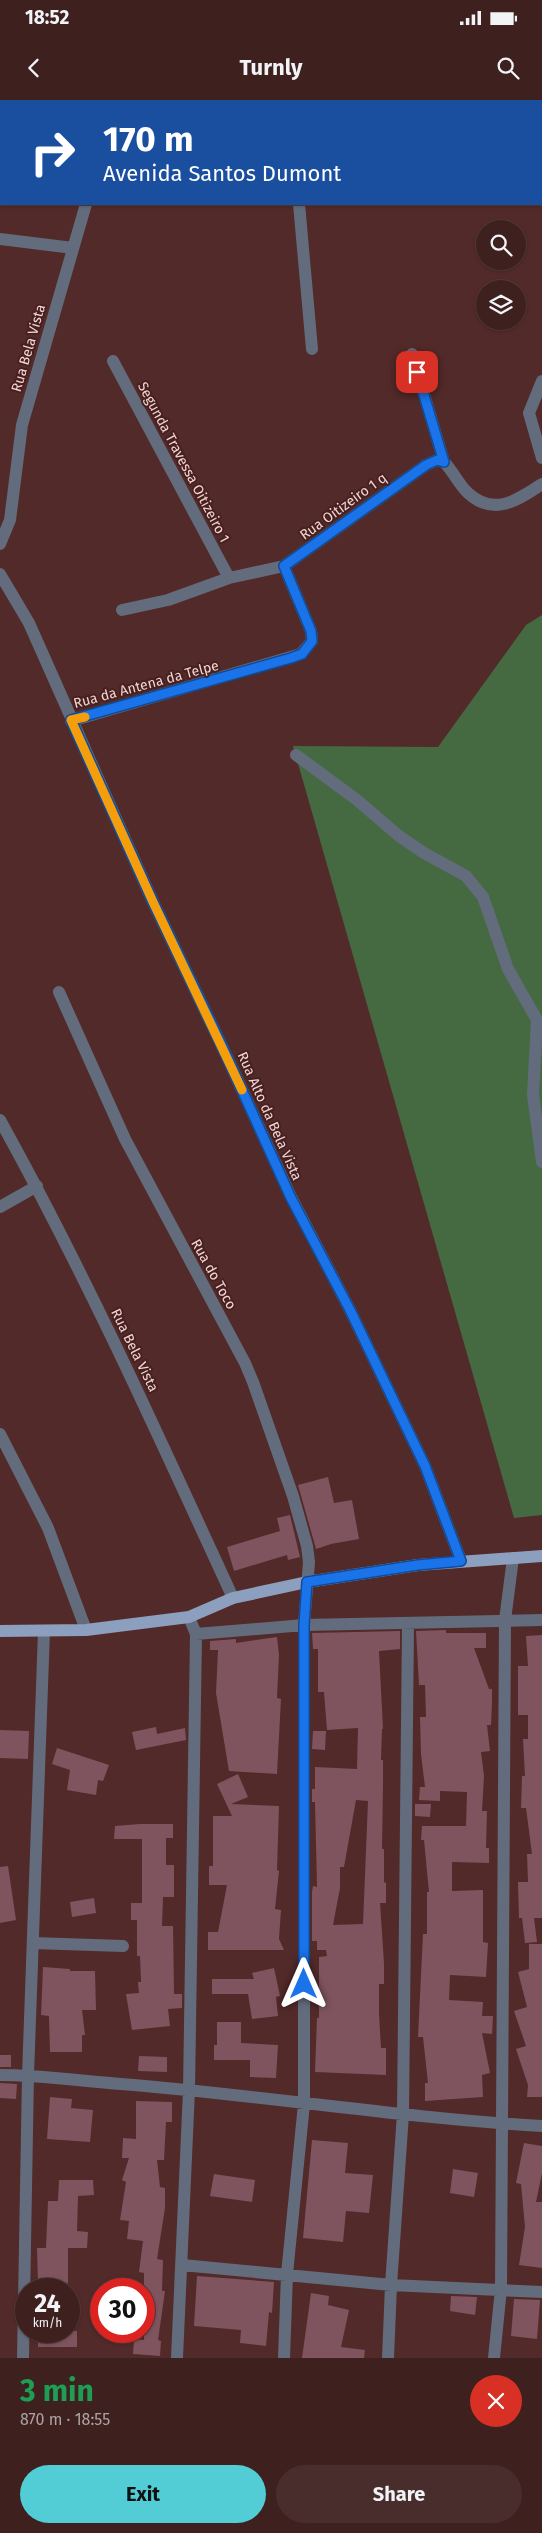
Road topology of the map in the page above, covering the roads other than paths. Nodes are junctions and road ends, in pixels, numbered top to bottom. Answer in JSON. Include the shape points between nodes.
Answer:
{"nodes":[{"id":1,"x":86,"y":205,"type":"edge"},
{"id":2,"x":299,"y":205,"type":"edge"},
{"id":3,"x":0,"y":239,"type":"edge"},
{"id":4,"x":73,"y":248,"type":"junction"},
{"id":5,"x":312,"y":349,"type":"dead end"},
{"id":6,"x":412,"y":354,"type":"dead end"},
{"id":7,"x":113,"y":361,"type":"dead end"},
{"id":8,"x":542,"y":381,"type":"edge"},
{"id":9,"x":542,"y":458,"type":"edge"},
{"id":10,"x":444,"y":462,"type":"junction"},
{"id":11,"x":542,"y":484,"type":"edge"},
{"id":12,"x":0,"y":544,"type":"edge"},
{"id":13,"x":284,"y":566,"type":"junction"},
{"id":14,"x":0,"y":574,"type":"edge"},
{"id":15,"x":229,"y":578,"type":"junction"},
{"id":16,"x":122,"y":610,"type":"dead end"},
{"id":17,"x":71,"y":720,"type":"junction"},
{"id":18,"x":296,"y":755,"type":"dead end"},
{"id":19,"x":59,"y":992,"type":"dead end"},
{"id":20,"x":0,"y":1120,"type":"edge"},
{"id":21,"x":542,"y":1162,"type":"edge"},
{"id":22,"x":37,"y":1186,"type":"junction"},
{"id":23,"x":0,"y":1207,"type":"edge"},
{"id":24,"x":0,"y":1434,"type":"edge"},
{"id":25,"x":542,"y":1556,"type":"edge"},
{"id":26,"x":513,"y":1558,"type":"junction"},
{"id":27,"x":461,"y":1561,"type":"junction"},
{"id":28,"x":307,"y":1582,"type":"junction"},
{"id":29,"x":233,"y":1598,"type":"junction"},
{"id":30,"x":189,"y":1617,"type":"junction"},
{"id":31,"x":505,"y":1620,"type":"junction"},
{"id":32,"x":542,"y":1620,"type":"edge"},
{"id":33,"x":408,"y":1624,"type":"junction"},
{"id":34,"x":304,"y":1625,"type":"junction"},
{"id":35,"x":86,"y":1630,"type":"junction"},
{"id":36,"x":0,"y":1631,"type":"edge"},
{"id":37,"x":44,"y":1631,"type":"junction"},
{"id":38,"x":196,"y":1634,"type":"junction"},
{"id":39,"x":33,"y":1943,"type":"junction"},
{"id":40,"x":123,"y":1946,"type":"dead end"},
{"id":41,"x":28,"y":2075,"type":"junction"},
{"id":42,"x":0,"y":2076,"type":"edge"},
{"id":43,"x":189,"y":2090,"type":"junction"},
{"id":44,"x":304,"y":2104,"type":"junction"},
{"id":45,"x":404,"y":2114,"type":"junction"},
{"id":46,"x":502,"y":2124,"type":"junction"},
{"id":47,"x":542,"y":2126,"type":"edge"},
{"id":48,"x":182,"y":2265,"type":"junction"},
{"id":49,"x":287,"y":2274,"type":"junction"},
{"id":50,"x":391,"y":2285,"type":"junction"},
{"id":51,"x":501,"y":2289,"type":"junction"},
{"id":52,"x":542,"y":2292,"type":"edge"},
{"id":53,"x":23,"y":2358,"type":"edge"},
{"id":54,"x":177,"y":2358,"type":"edge"},
{"id":55,"x":284,"y":2358,"type":"edge"},
{"id":56,"x":388,"y":2358,"type":"edge"},
{"id":57,"x":494,"y":2358,"type":"edge"}],
"edges":[{"from":1,"to":4,"type":"street","name":"Rua Bela Vista"},
{"from":2,"to":5,"type":"street"},
{"from":3,"to":4,"type":"street"},
{"from":4,"to":12,"type":"street","name":"Rua Bela Vista","via":[[22,425],[10,520]]},
{"from":6,"to":10,"type":"street"},
{"from":7,"to":15,"type":"street","name":"Segunda Travessa Oitizeiro 1"},
{"from":8,"to":9,"type":"street","via":[[529,414]]},
{"from":10,"to":11,"type":"street","via":[[467,492],[485,503],[501,505],[515,502]]},
{"from":10,"to":13,"type":"street","name":"Rua Oitizeiro 1 q","via":[[437,460],[426,465]]},
{"from":13,"to":15,"type":"street"},
{"from":13,"to":17,"type":"street","name":"Rua da Antena da Telpe","via":[[311,631],[312,641],[302,654]]},
{"from":14,"to":17,"type":"street","name":"Rua Alto da Bela Vista","via":[[29,622]]},
{"from":15,"to":16,"type":"street","via":[[168,600]]},
{"from":17,"to":27,"type":"street","name":"Rua Alto da Bela Vista","via":[[291,1198],[350,1310],[425,1466]]},
{"from":18,"to":21,"type":"street","via":[[399,836],[466,876],[483,897],[508,968],[538,1020],[533,1095]]},
{"from":19,"to":28,"type":"street","name":"Rua do Toco","via":[[125,1139],[245,1363],[301,1524],[307,1546]]},
{"from":20,"to":22,"type":"street","name":"Rua Bela Vista"},
{"from":22,"to":23,"type":"street"},
{"from":22,"to":29,"type":"street","name":"Rua Bela Vista","via":[[142,1398]]},
{"from":24,"to":35,"type":"street","via":[[48,1528]]},
{"from":25,"to":26,"type":"main road"},
{"from":26,"to":27,"type":"main road"},
{"from":26,"to":31,"type":"street"},
{"from":27,"to":28,"type":"main road"},
{"from":28,"to":29,"type":"main road"},
{"from":28,"to":34,"type":"street","name":"Rua do Toco"},
{"from":29,"to":30,"type":"main road"},
{"from":30,"to":35,"type":"main road"},
{"from":30,"to":38,"type":"street"},
{"from":31,"to":32,"type":"street"},
{"from":31,"to":33,"type":"street"},
{"from":31,"to":46,"type":"street"},
{"from":33,"to":34,"type":"street"},
{"from":33,"to":45,"type":"street"},
{"from":34,"to":38,"type":"street"},
{"from":34,"to":44,"type":"street","name":"Rua do Toco"},
{"from":35,"to":37,"type":"main road"},
{"from":36,"to":37,"type":"main road"},
{"from":37,"to":39,"type":"street"},
{"from":38,"to":43,"type":"street"},
{"from":39,"to":40,"type":"street"},
{"from":39,"to":41,"type":"street"},
{"from":41,"to":42,"type":"street"},
{"from":41,"to":43,"type":"street"},
{"from":41,"to":53,"type":"street"},
{"from":43,"to":44,"type":"street"},
{"from":43,"to":48,"type":"street"},
{"from":44,"to":45,"type":"street"},
{"from":44,"to":49,"type":"street","name":"Rua do Toco"},
{"from":45,"to":46,"type":"street"},
{"from":45,"to":50,"type":"street"},
{"from":46,"to":47,"type":"street"},
{"from":46,"to":51,"type":"street"},
{"from":48,"to":49,"type":"street"},
{"from":48,"to":54,"type":"street"},
{"from":49,"to":50,"type":"street"},
{"from":49,"to":55,"type":"street","name":"Rua do Toco"},
{"from":50,"to":51,"type":"street"},
{"from":50,"to":56,"type":"street"},
{"from":51,"to":52,"type":"street"},
{"from":51,"to":57,"type":"street"}]}
